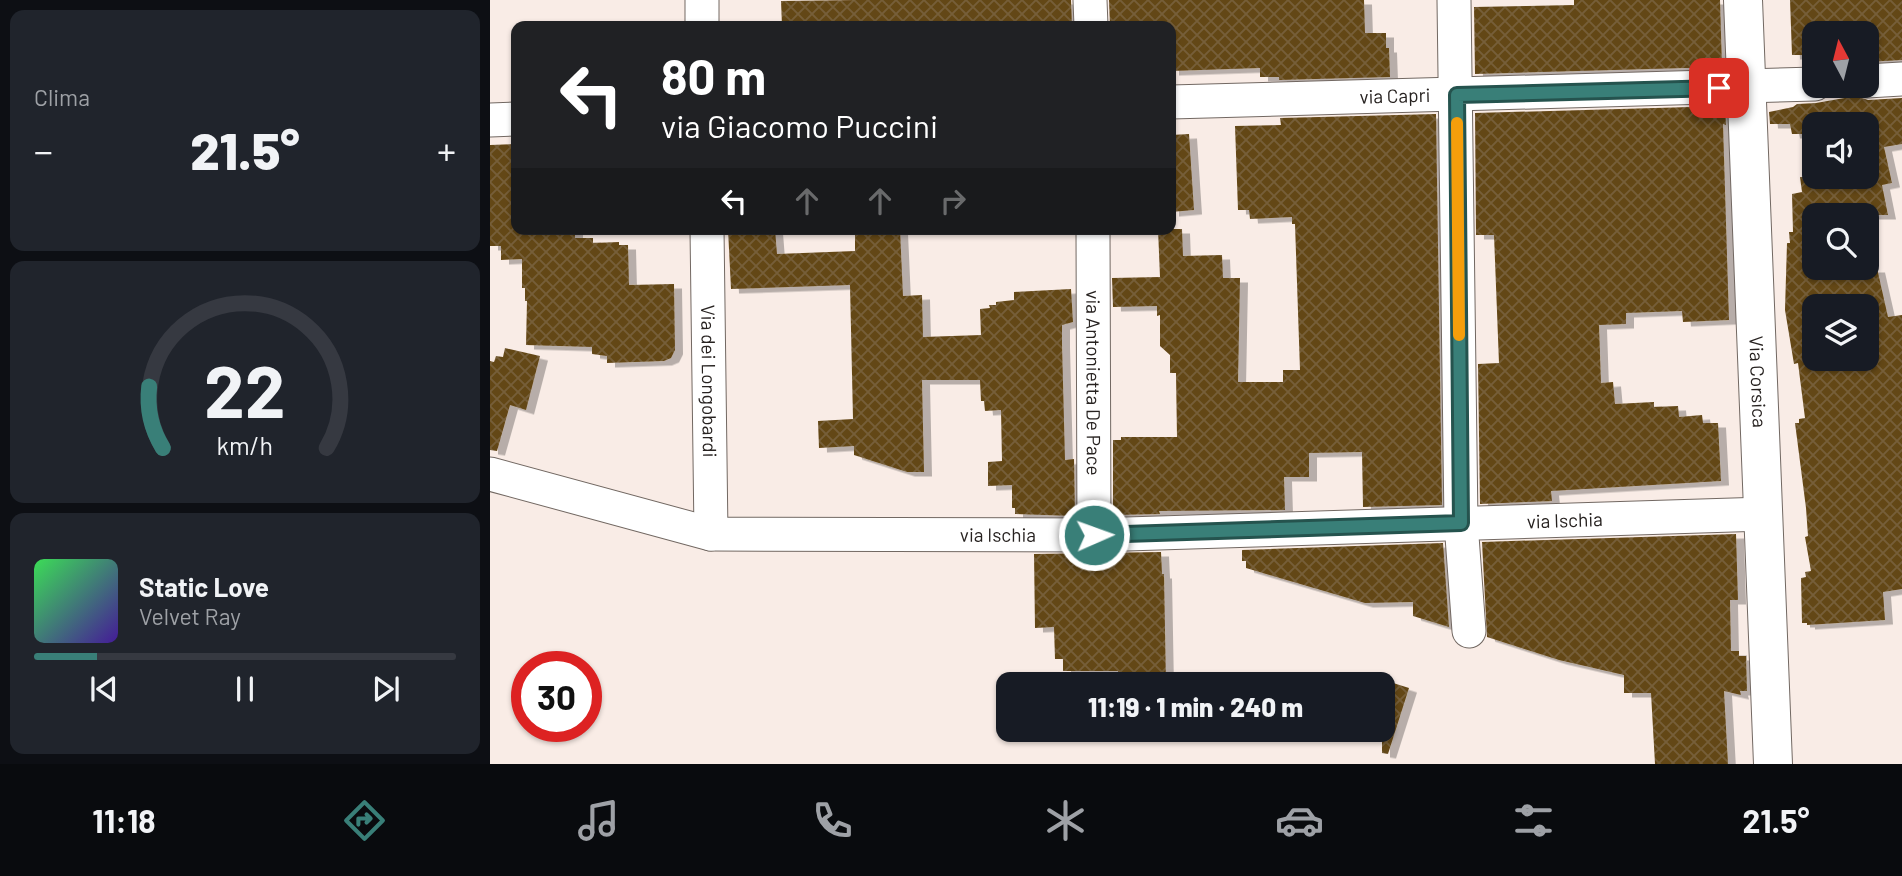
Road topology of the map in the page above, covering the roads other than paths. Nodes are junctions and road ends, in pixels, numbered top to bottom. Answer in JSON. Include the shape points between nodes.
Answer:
{"nodes":[{"id":1,"x":702,"y":0,"type":"edge"},
{"id":2,"x":1090,"y":0,"type":"edge"},
{"id":3,"x":1454,"y":0,"type":"edge"},
{"id":4,"x":1743,"y":0,"type":"edge"},
{"id":5,"x":702,"y":21,"type":"edge"},
{"id":6,"x":1091,"y":21,"type":"edge"},
{"id":7,"x":1902,"y":79,"type":"edge"},
{"id":8,"x":1880,"y":80,"type":"edge"},
{"id":9,"x":1802,"y":85,"type":"edge"},
{"id":10,"x":1745,"y":88,"type":"junction"},
{"id":11,"x":1457,"y":95,"type":"junction"},
{"id":12,"x":1176,"y":102,"type":"edge"},
{"id":13,"x":490,"y":120,"type":"edge"},
{"id":14,"x":511,"y":120,"type":"edge"},
{"id":15,"x":706,"y":235,"type":"edge"},
{"id":16,"x":1093,"y":235,"type":"edge"},
{"id":17,"x":490,"y":474,"type":"edge"},
{"id":18,"x":1765,"y":514,"type":"junction"},
{"id":19,"x":1461,"y":523,"type":"junction"},
{"id":20,"x":711,"y":534,"type":"junction"},
{"id":21,"x":1094,"y":535,"type":"junction"},
{"id":22,"x":1469,"y":631,"type":"dead end"},
{"id":23,"x":1773,"y":764,"type":"edge"}],
"edges":[{"from":1,"to":5,"type":"street"},
{"from":2,"to":6,"type":"street"},
{"from":3,"to":11,"type":"street"},
{"from":4,"to":10,"type":"main road","name":"Via Corsica"},
{"from":7,"to":8,"type":"street"},
{"from":9,"to":10,"type":"street","name":"via Capri"},
{"from":10,"to":11,"type":"street","name":"via Capri"},
{"from":10,"to":18,"type":"main road","name":"Via Corsica"},
{"from":11,"to":12,"type":"street","name":"via Capri"},
{"from":11,"to":19,"type":"street"},
{"from":13,"to":14,"type":"street"},
{"from":15,"to":20,"type":"street","name":"Via dei Longobardi"},
{"from":16,"to":21,"type":"street","name":"via Antonietta De Pace"},
{"from":17,"to":20,"type":"street","name":"via Ischia"},
{"from":18,"to":19,"type":"street","name":"via Ischia"},
{"from":18,"to":23,"type":"main road","name":"Via Corsica"},
{"from":19,"to":21,"type":"street","name":"via Ischia"},
{"from":19,"to":22,"type":"street"},
{"from":20,"to":21,"type":"street","name":"via Ischia"}]}
